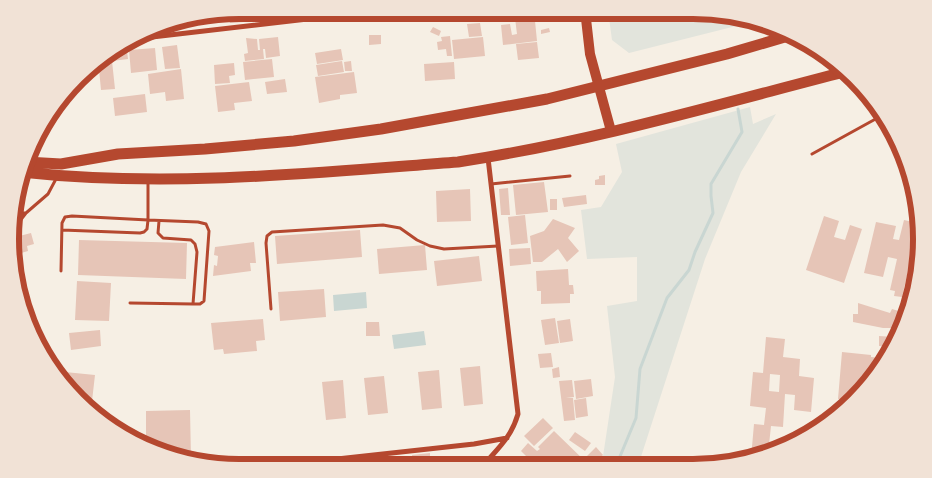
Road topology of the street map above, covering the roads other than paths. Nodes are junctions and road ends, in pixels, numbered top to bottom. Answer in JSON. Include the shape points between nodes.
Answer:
{"nodes":[{"id":1,"x":307,"y":19,"type":"edge"},
{"id":2,"x":586,"y":19,"type":"edge"},
{"id":3,"x":156,"y":36,"type":"edge"},
{"id":4,"x":781,"y":38,"type":"edge"},
{"id":5,"x":838,"y":73,"type":"edge"},
{"id":6,"x":599,"y":87,"type":"junction"},
{"id":7,"x":877,"y":118,"type":"edge"},
{"id":8,"x":611,"y":131,"type":"junction"},
{"id":9,"x":812,"y":154,"type":"dead end"},
{"id":10,"x":488,"y":157,"type":"junction"},
{"id":11,"x":33,"y":162,"type":"edge"},
{"id":12,"x":29,"y":173,"type":"edge"},
{"id":13,"x":57,"y":176,"type":"junction"},
{"id":14,"x":570,"y":176,"type":"dead end"},
{"id":15,"x":148,"y":179,"type":"junction"},
{"id":16,"x":491,"y":184,"type":"junction"},
{"id":17,"x":21,"y":213,"type":"edge"},
{"id":18,"x":26,"y":213,"type":"junction"},
{"id":19,"x":148,"y":220,"type":"junction"},
{"id":20,"x":159,"y":220,"type":"junction"},
{"id":21,"x":19,"y":222,"type":"edge"},
{"id":22,"x":62,"y":230,"type":"junction"},
{"id":23,"x":498,"y":246,"type":"junction"},
{"id":24,"x":61,"y":271,"type":"dead end"},
{"id":25,"x":130,"y":303,"type":"dead end"},
{"id":26,"x":193,"y":304,"type":"junction"},
{"id":27,"x":271,"y":309,"type":"dead end"},
{"id":28,"x":507,"y":438,"type":"junction"},
{"id":29,"x":337,"y":459,"type":"edge"},
{"id":30,"x":489,"y":459,"type":"edge"}],
"edges":[{"from":1,"to":3,"type":"street"},
{"from":2,"to":6,"type":"main road","via":[[590,54]]},
{"from":4,"to":6,"type":"main road"},
{"from":5,"to":8,"type":"main road"},
{"from":6,"to":8,"type":"main road"},
{"from":6,"to":11,"type":"main road","via":[[437,120],[304,140],[118,154],[61,164]]},
{"from":7,"to":9,"type":"lane"},
{"from":8,"to":10,"type":"main road"},
{"from":10,"to":15,"type":"main road","via":[[314,174]]},
{"from":10,"to":16,"type":"street"},
{"from":12,"to":13,"type":"main road"},
{"from":13,"to":15,"type":"main road"},
{"from":13,"to":18,"type":"lane","via":[[48,194]]},
{"from":14,"to":16,"type":"lane"},
{"from":15,"to":19,"type":"lane"},
{"from":16,"to":23,"type":"street"},
{"from":17,"to":18,"type":"lane"},
{"from":18,"to":21,"type":"lane"},
{"from":19,"to":20,"type":"lane"},
{"from":19,"to":22,"type":"lane","via":[[147,229],[140,233]]},
{"from":19,"to":22,"type":"lane","via":[[72,216],[65,217]]},
{"from":20,"to":26,"type":"lane","via":[[158,233],[163,238],[191,240],[195,244]]},
{"from":20,"to":26,"type":"lane","via":[[198,222],[206,224],[210,231],[204,301]]},
{"from":22,"to":24,"type":"lane"},
{"from":23,"to":27,"type":"lane","via":[[444,249],[417,240],[400,228],[383,225],[272,232],[266,243]]},
{"from":23,"to":28,"type":"street","via":[[518,414]]},
{"from":25,"to":26,"type":"lane"},
{"from":28,"to":29,"type":"street"},
{"from":28,"to":30,"type":"street"}]}
